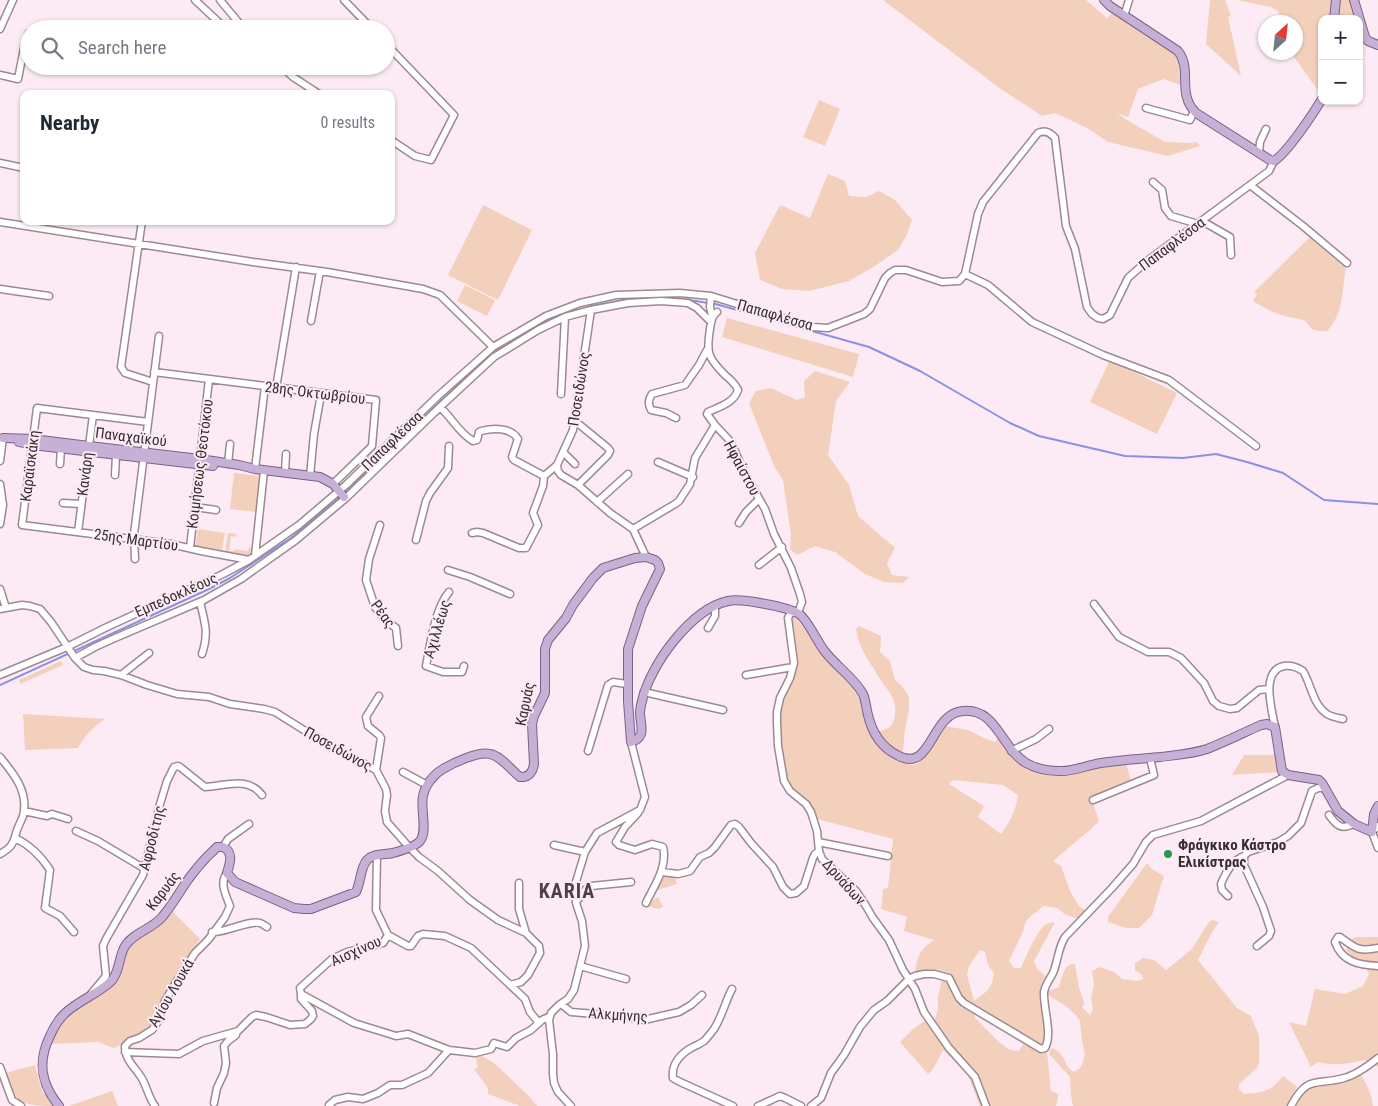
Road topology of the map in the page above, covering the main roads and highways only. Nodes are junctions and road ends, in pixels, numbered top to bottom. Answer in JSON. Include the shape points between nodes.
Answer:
{"nodes":[{"id":1,"x":1104,"y":0,"type":"edge"},
{"id":2,"x":1336,"y":0,"type":"edge"},
{"id":3,"x":1354,"y":0,"type":"edge"},
{"id":4,"x":1334,"y":15,"type":"edge"},
{"id":5,"x":1378,"y":45,"type":"edge"},
{"id":6,"x":1318,"y":105,"type":"edge"},
{"id":7,"x":2,"y":438,"type":"edge"},
{"id":8,"x":33,"y":442,"type":"junction"},
{"id":9,"x":88,"y":448,"type":"junction"},
{"id":10,"x":144,"y":455,"type":"junction"},
{"id":11,"x":200,"y":462,"type":"junction"},
{"id":12,"x":255,"y":469,"type":"junction"},
{"id":13,"x":341,"y":494,"type":"road end"},
{"id":14,"x":1378,"y":806,"type":"edge"},
{"id":15,"x":1375,"y":829,"type":"edge"},
{"id":16,"x":59,"y":1106,"type":"edge"}],
"edges":[{"from":1,"to":6,"type":"main road","via":[[1180,53],[1186,97],[1194,111],[1274,161]]},
{"from":2,"to":4,"type":"main road"},
{"from":3,"to":5,"type":"main road","via":[[1364,36]]},
{"from":7,"to":8,"type":"main road","name":"Παναχαϊκού"},
{"from":8,"to":9,"type":"main road","name":"Παναχαϊκού"},
{"from":8,"to":9,"type":"main road","name":"Παναχαϊκού","via":[[62,448]]},
{"from":9,"to":10,"type":"main road","name":"Παναχαϊκού"},
{"from":9,"to":10,"type":"main road","name":"Παναχαϊκού"},
{"from":10,"to":11,"type":"main road","name":"Παναχαϊκού"},
{"from":11,"to":12,"type":"main road","name":"Παναχαϊκού"},
{"from":11,"to":12,"type":"main road","name":"Παναχαϊκού","via":[[239,470]]},
{"from":12,"to":13,"type":"main road","name":"Παναχαϊκού","via":[[322,478]]},
{"from":14,"to":15,"type":"main road","via":[[1374,814]]},
{"from":15,"to":16,"type":"main road","name":"Καρυάς","via":[[1354,824],[1338,811],[1322,782],[1282,771],[1275,727],[1268,724],[1185,754],[1057,771],[1030,765],[1020,759],[989,718],[977,712],[964,711],[948,717],[928,746],[917,758],[909,760],[895,754],[875,734],[858,686],[823,650],[802,617],[786,609],[743,601],[728,601],[715,606],[691,622],[668,649],[644,692],[640,709],[641,733],[631,742],[627,662],[630,643],[642,606],[660,569],[656,560],[635,558],[603,568],[546,643],[545,693],[533,720],[534,764],[529,775],[520,776],[500,759],[488,754],[473,756],[443,769],[430,780],[423,795],[420,842],[392,854],[370,857],[356,892],[311,909],[294,908],[236,882],[227,873],[230,854],[223,846],[217,848],[188,879],[164,916],[129,941],[122,951],[114,978],[63,1014],[54,1028],[43,1052],[42,1068],[46,1085]]}]}
